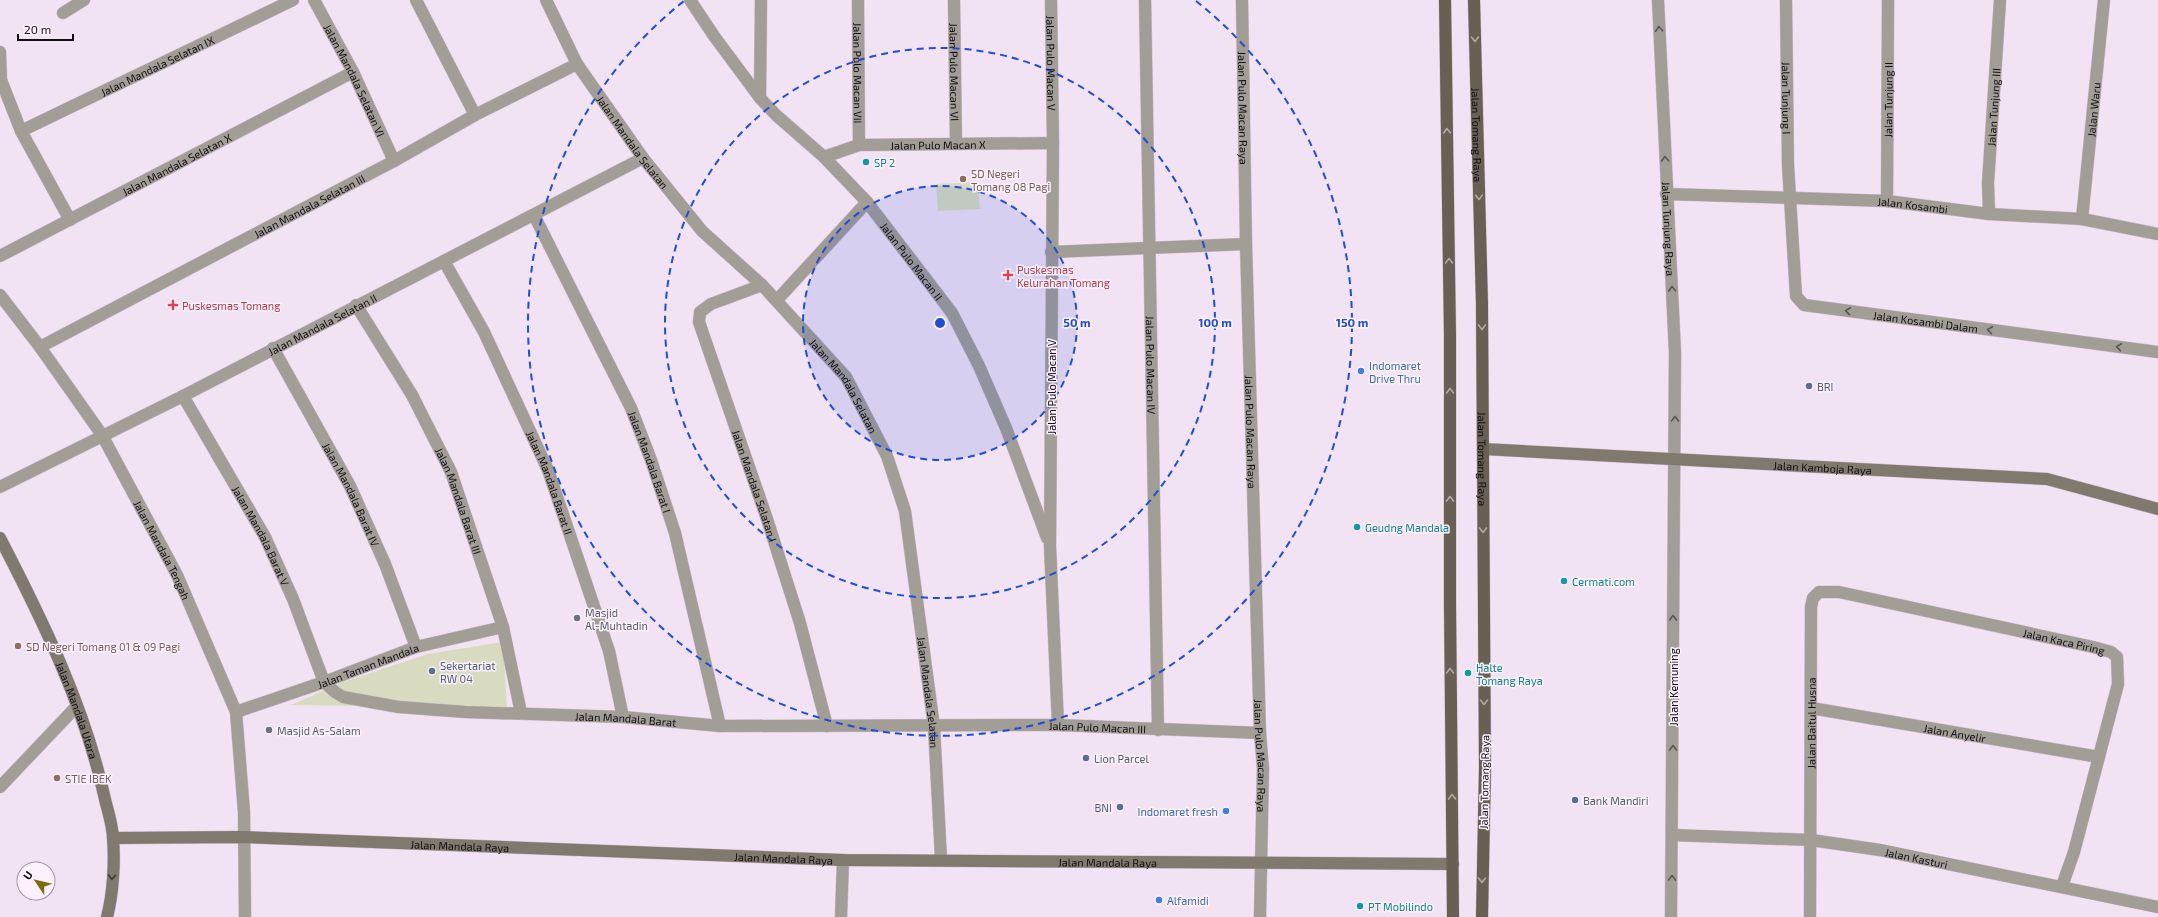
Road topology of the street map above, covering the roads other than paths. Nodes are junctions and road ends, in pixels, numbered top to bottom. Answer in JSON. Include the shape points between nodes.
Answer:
{"nodes":[{"id":1,"x":84,"y":0,"type":"edge"},
{"id":2,"x":293,"y":0,"type":"edge"},
{"id":3,"x":314,"y":0,"type":"edge"},
{"id":4,"x":416,"y":0,"type":"edge"},
{"id":5,"x":546,"y":0,"type":"edge"},
{"id":6,"x":690,"y":0,"type":"edge"},
{"id":7,"x":761,"y":0,"type":"edge"},
{"id":8,"x":858,"y":0,"type":"edge"},
{"id":9,"x":954,"y":0,"type":"edge"},
{"id":10,"x":1051,"y":0,"type":"edge"},
{"id":11,"x":1145,"y":0,"type":"edge"},
{"id":12,"x":1242,"y":0,"type":"edge"},
{"id":13,"x":1445,"y":0,"type":"edge"},
{"id":14,"x":1474,"y":0,"type":"edge"},
{"id":15,"x":1658,"y":0,"type":"edge"},
{"id":16,"x":1786,"y":0,"type":"edge"},
{"id":17,"x":1888,"y":0,"type":"edge"},
{"id":18,"x":2000,"y":0,"type":"edge"},
{"id":19,"x":2104,"y":0,"type":"edge"},
{"id":20,"x":63,"y":13,"type":"dead end"},
{"id":21,"x":0,"y":52,"type":"edge"},
{"id":22,"x":577,"y":64,"type":"junction"},
{"id":23,"x":353,"y":72,"type":"junction"},
{"id":24,"x":760,"y":98,"type":"junction"},
{"id":25,"x":475,"y":116,"type":"junction"},
{"id":26,"x":21,"y":131,"type":"junction"},
{"id":27,"x":1053,"y":143,"type":"junction"},
{"id":28,"x":956,"y":144,"type":"junction"},
{"id":29,"x":858,"y":145,"type":"junction"},
{"id":30,"x":824,"y":157,"type":"junction"},
{"id":31,"x":643,"y":158,"type":"junction"},
{"id":32,"x":394,"y":161,"type":"junction"},
{"id":33,"x":1666,"y":194,"type":"junction"},
{"id":34,"x":1791,"y":196,"type":"junction"},
{"id":35,"x":1887,"y":201,"type":"junction"},
{"id":36,"x":867,"y":202,"type":"junction"},
{"id":37,"x":1989,"y":214,"type":"junction"},
{"id":38,"x":534,"y":215,"type":"junction"},
{"id":39,"x":2082,"y":219,"type":"junction"},
{"id":40,"x":70,"y":220,"type":"junction"},
{"id":41,"x":2158,"y":234,"type":"edge"},
{"id":42,"x":1246,"y":244,"type":"junction"},
{"id":43,"x":1150,"y":248,"type":"junction"},
{"id":44,"x":1051,"y":252,"type":"junction"},
{"id":45,"x":0,"y":256,"type":"edge"},
{"id":46,"x":444,"y":261,"type":"junction"},
{"id":47,"x":762,"y":285,"type":"junction"},
{"id":48,"x":0,"y":295,"type":"edge"},
{"id":49,"x":777,"y":300,"type":"junction"},
{"id":50,"x":356,"y":305,"type":"junction"},
{"id":51,"x":40,"y":347,"type":"junction"},
{"id":52,"x":273,"y":348,"type":"junction"},
{"id":53,"x":2158,"y":352,"type":"edge"},
{"id":54,"x":183,"y":396,"type":"junction"},
{"id":55,"x":102,"y":435,"type":"junction"},
{"id":56,"x":1483,"y":449,"type":"junction"},
{"id":57,"x":1675,"y":458,"type":"junction"},
{"id":58,"x":0,"y":487,"type":"edge"},
{"id":59,"x":2158,"y":509,"type":"edge"},
{"id":60,"x":0,"y":538,"type":"edge"},
{"id":61,"x":1050,"y":546,"type":"junction"},
{"id":62,"x":1811,"y":607,"type":"joint"},
{"id":63,"x":503,"y":627,"type":"junction"},
{"id":64,"x":416,"y":647,"type":"junction"},
{"id":65,"x":324,"y":682,"type":"junction"},
{"id":66,"x":77,"y":706,"type":"junction"},
{"id":67,"x":1811,"y":708,"type":"junction"},
{"id":68,"x":236,"y":712,"type":"junction"},
{"id":69,"x":521,"y":713,"type":"junction"},
{"id":70,"x":623,"y":716,"type":"junction"},
{"id":71,"x":1058,"y":725,"type":"junction"},
{"id":72,"x":720,"y":726,"type":"junction"},
{"id":73,"x":827,"y":726,"type":"junction"},
{"id":74,"x":934,"y":726,"type":"junction"},
{"id":75,"x":1158,"y":730,"type":"junction"},
{"id":76,"x":1260,"y":733,"type":"junction"},
{"id":77,"x":2099,"y":757,"type":"junction"},
{"id":78,"x":0,"y":787,"type":"edge"},
{"id":79,"x":1672,"y":835,"type":"junction"},
{"id":80,"x":243,"y":837,"type":"junction"},
{"id":81,"x":114,"y":838,"type":"junction"},
{"id":82,"x":1811,"y":840,"type":"junction"},
{"id":83,"x":941,"y":859,"type":"junction"},
{"id":84,"x":843,"y":860,"type":"junction"},
{"id":85,"x":1261,"y":863,"type":"junction"},
{"id":86,"x":1454,"y":864,"type":"junction"},
{"id":87,"x":2062,"y":886,"type":"junction"},
{"id":88,"x":2158,"y":907,"type":"edge"},
{"id":89,"x":107,"y":917,"type":"edge"},
{"id":90,"x":245,"y":917,"type":"edge"},
{"id":91,"x":842,"y":917,"type":"edge"},
{"id":92,"x":1260,"y":917,"type":"edge"},
{"id":93,"x":1453,"y":917,"type":"edge"},
{"id":94,"x":1482,"y":917,"type":"edge"},
{"id":95,"x":1671,"y":917,"type":"edge"},
{"id":96,"x":1810,"y":917,"type":"edge"}],
"edges":[{"from":1,"to":20,"type":"street"},
{"from":2,"to":26,"type":"street","name":"Jalan Mandala Selatan IX"},
{"from":3,"to":23,"type":"street","name":"Jalan Mandala Selatan VI"},
{"from":4,"to":25,"type":"street"},
{"from":5,"to":22,"type":"street","name":"Jalan Mandala Selatan"},
{"from":6,"to":24,"type":"street","name":"Jalan Pulo Macan II"},
{"from":7,"to":24,"type":"street"},
{"from":8,"to":29,"type":"street","name":"Jalan Pulo Macan VII"},
{"from":9,"to":28,"type":"street","name":"Jalan Pulo Macan VI"},
{"from":10,"to":27,"type":"street","name":"Jalan Pulo Macan V"},
{"from":11,"to":43,"type":"street","name":"Jalan Pulo Macan IV"},
{"from":12,"to":42,"type":"street","name":"Jalan Pulo Macan Raya"},
{"from":86,"to":13,"type":"main road","one_way":true,"via":[[1450,720],[1450,336]]},
{"from":14,"to":56,"type":"main road","name":"Jalan Tomang Raya","one_way":true},
{"from":33,"to":15,"type":"street","name":"Jalan Tunjung Raya","one_way":true},
{"from":16,"to":34,"type":"street","name":"Jalan Tunjung I","via":[[1788,165]]},
{"from":17,"to":35,"type":"street","name":"Jalan Tunjung II"},
{"from":18,"to":37,"type":"street","name":"Jalan Tunjung III","via":[[1988,183]]},
{"from":19,"to":39,"type":"street","name":"Jalan Waru"},
{"from":21,"to":26,"type":"street","via":[[1,80]]},
{"from":22,"to":25,"type":"street","name":"Jalan Mandala Selatan III"},
{"from":22,"to":31,"type":"street","name":"Jalan Mandala Selatan"},
{"from":23,"to":32,"type":"street","name":"Jalan Mandala Selatan VI"},
{"from":23,"to":40,"type":"street","name":"Jalan Mandala Selatan X"},
{"from":24,"to":30,"type":"street","name":"Jalan Pulo Macan II"},
{"from":25,"to":32,"type":"street","name":"Jalan Mandala Selatan III"},
{"from":26,"to":40,"type":"street"},
{"from":27,"to":28,"type":"street","name":"Jalan Pulo Macan X"},
{"from":27,"to":44,"type":"street","name":"Jalan Pulo Macan V"},
{"from":28,"to":29,"type":"street","name":"Jalan Pulo Macan X"},
{"from":29,"to":30,"type":"street","name":"Jalan Pulo Macan X"},
{"from":30,"to":36,"type":"street","name":"Jalan Pulo Macan II"},
{"from":31,"to":38,"type":"street","name":"Jalan Mandala Selatan II"},
{"from":31,"to":47,"type":"street","name":"Jalan Mandala Selatan","via":[[702,231]]},
{"from":32,"to":51,"type":"street","name":"Jalan Mandala Selatan III"},
{"from":33,"to":34,"type":"street","name":"Jalan Kosambi"},
{"from":57,"to":33,"type":"street","name":"Jalan Tunjung Raya","one_way":true,"via":[[1676,353]]},
{"from":34,"to":35,"type":"street","name":"Jalan Kosambi"},
{"from":53,"to":34,"type":"street","name":"Jalan Kosambi Dalam","one_way":true,"via":[[1804,305],[1796,296]]},
{"from":35,"to":37,"type":"street","name":"Jalan Kosambi"},
{"from":36,"to":49,"type":"street"},
{"from":36,"to":61,"type":"street","name":"Jalan Pulo Macan II","via":[[952,313],[1006,428]]},
{"from":37,"to":39,"type":"street","name":"Jalan Kosambi"},
{"from":38,"to":46,"type":"street","name":"Jalan Mandala Selatan II"},
{"from":38,"to":72,"type":"street","name":"Jalan Mandala Barat I","via":[[631,408],[651,460],[675,533]]},
{"from":39,"to":41,"type":"street","name":"Jalan Kosambi"},
{"from":40,"to":45,"type":"street","name":"Jalan Mandala Selatan X"},
{"from":42,"to":43,"type":"street"},
{"from":42,"to":76,"type":"street","name":"Jalan Pulo Macan Raya"},
{"from":43,"to":44,"type":"street"},
{"from":43,"to":75,"type":"street","name":"Jalan Pulo Macan IV"},
{"from":44,"to":61,"type":"street","name":"Jalan Pulo Macan V"},
{"from":46,"to":50,"type":"street","name":"Jalan Mandala Selatan II"},
{"from":46,"to":70,"type":"street","name":"Jalan Mandala Barat II","via":[[484,332],[548,470],[609,651]]},
{"from":47,"to":49,"type":"street","name":"Jalan Mandala Selatan"},
{"from":47,"to":73,"type":"street","name":"Jalan Mandala Selatan I","via":[[710,304],[700,312],[699,322],[767,519],[800,624]]},
{"from":48,"to":51,"type":"street","name":"Jalan Mandala Tengah"},
{"from":49,"to":74,"type":"street","name":"Jalan Mandala Selatan","via":[[846,378],[887,456],[905,512]]},
{"from":50,"to":52,"type":"street","name":"Jalan Mandala Selatan II"},
{"from":50,"to":63,"type":"street","name":"Jalan Mandala Barat III","via":[[412,395],[451,472]]},
{"from":51,"to":55,"type":"street","name":"Jalan Mandala Tengah"},
{"from":52,"to":54,"type":"street","name":"Jalan Mandala Selatan II"},
{"from":52,"to":64,"type":"street","name":"Jalan Mandala Barat IV","via":[[350,486],[385,564]]},
{"from":54,"to":55,"type":"street","name":"Jalan Mandala Selatan II"},
{"from":54,"to":65,"type":"street","name":"Jalan Mandala Barat V","via":[[265,537],[293,599]]},
{"from":55,"to":58,"type":"street","name":"Jalan Mandala Selatan II"},
{"from":55,"to":68,"type":"street","name":"Jalan Mandala Tengah","via":[[176,575]]},
{"from":56,"to":57,"type":"street","name":"Jalan Kamboja Raya"},
{"from":56,"to":94,"type":"main road","name":"Jalan Tomang Raya","one_way":true,"via":[[1485,768]]},
{"from":57,"to":59,"type":"street","name":"Jalan Kamboja Raya","via":[[2046,479]]},
{"from":79,"to":57,"type":"street","name":"Jalan Kemuning","one_way":true},
{"from":60,"to":66,"type":"street","name":"Jalan Mandala Utara","via":[[36,608]]},
{"from":61,"to":71,"type":"street","name":"Jalan Pulo Macan V"},
{"from":62,"to":67,"type":"street","name":"Jalan Baitul Husna"},
{"from":62,"to":77,"type":"street","name":"Jalan Kaca Piring","via":[[1813,598],[1819,592],[1839,592],[2111,652],[2117,657],[2118,684]]},
{"from":63,"to":64,"type":"street","name":"Jalan Taman Mandala"},
{"from":63,"to":69,"type":"street","name":"Jalan Mandala Barat III"},
{"from":64,"to":65,"type":"street","name":"Jalan Taman Mandala"},
{"from":65,"to":68,"type":"street","name":"Jalan Taman Mandala"},
{"from":65,"to":69,"type":"street","name":"Jalan Mandala Barat","via":[[335,692],[350,699],[399,707]]},
{"from":66,"to":78,"type":"street"},
{"from":66,"to":81,"type":"street","name":"Jalan Mandala Utara","via":[[98,768]]},
{"from":67,"to":77,"type":"street","name":"Jalan Anyelir"},
{"from":67,"to":82,"type":"street","name":"Jalan Baitul Husna"},
{"from":68,"to":80,"type":"street","name":"Jalan Mandala Tengah","via":[[244,812]]},
{"from":69,"to":70,"type":"street","name":"Jalan Mandala Barat"},
{"from":70,"to":72,"type":"street","name":"Jalan Mandala Barat"},
{"from":71,"to":74,"type":"street","name":"Jalan Pulo Macan III"},
{"from":71,"to":75,"type":"street","name":"Jalan Pulo Macan III"},
{"from":72,"to":73,"type":"street","name":"Jalan Mandala Barat"},
{"from":73,"to":74,"type":"street","name":"Jalan Mandala Barat"},
{"from":74,"to":83,"type":"street","name":"Jalan Mandala Selatan"},
{"from":75,"to":76,"type":"street","name":"Jalan Pulo Macan III"},
{"from":76,"to":85,"type":"street","name":"Jalan Pulo Macan Raya","via":[[1263,768]]},
{"from":77,"to":87,"type":"street","name":"Jalan Kaca Piring","via":[[2074,852]]},
{"from":79,"to":82,"type":"street","name":"Jalan Kasturi"},
{"from":95,"to":79,"type":"street","name":"Jalan Kemuning","one_way":true},
{"from":80,"to":81,"type":"street","name":"Jalan Mandala Raya"},
{"from":80,"to":84,"type":"street","name":"Jalan Mandala Raya"},
{"from":80,"to":90,"type":"street","name":"Jalan Mandala Tengah","via":[[246,859]]},
{"from":81,"to":89,"type":"street","name":"Jalan Mandala Utara","one_way":true,"via":[[112,900]]},
{"from":82,"to":87,"type":"street","name":"Jalan Kasturi","via":[[1880,850]]},
{"from":82,"to":96,"type":"street","name":"Jalan Baitul Husna"},
{"from":83,"to":84,"type":"street","name":"Jalan Mandala Raya"},
{"from":83,"to":85,"type":"street","name":"Jalan Mandala Raya"},
{"from":84,"to":91,"type":"street"},
{"from":85,"to":86,"type":"street","name":"Jalan Mandala Raya"},
{"from":85,"to":92,"type":"street","name":"Jalan Pulo Macan Raya"},
{"from":86,"to":93,"type":"main road"},
{"from":87,"to":88,"type":"street","name":"Jalan Kasturi"}]}
